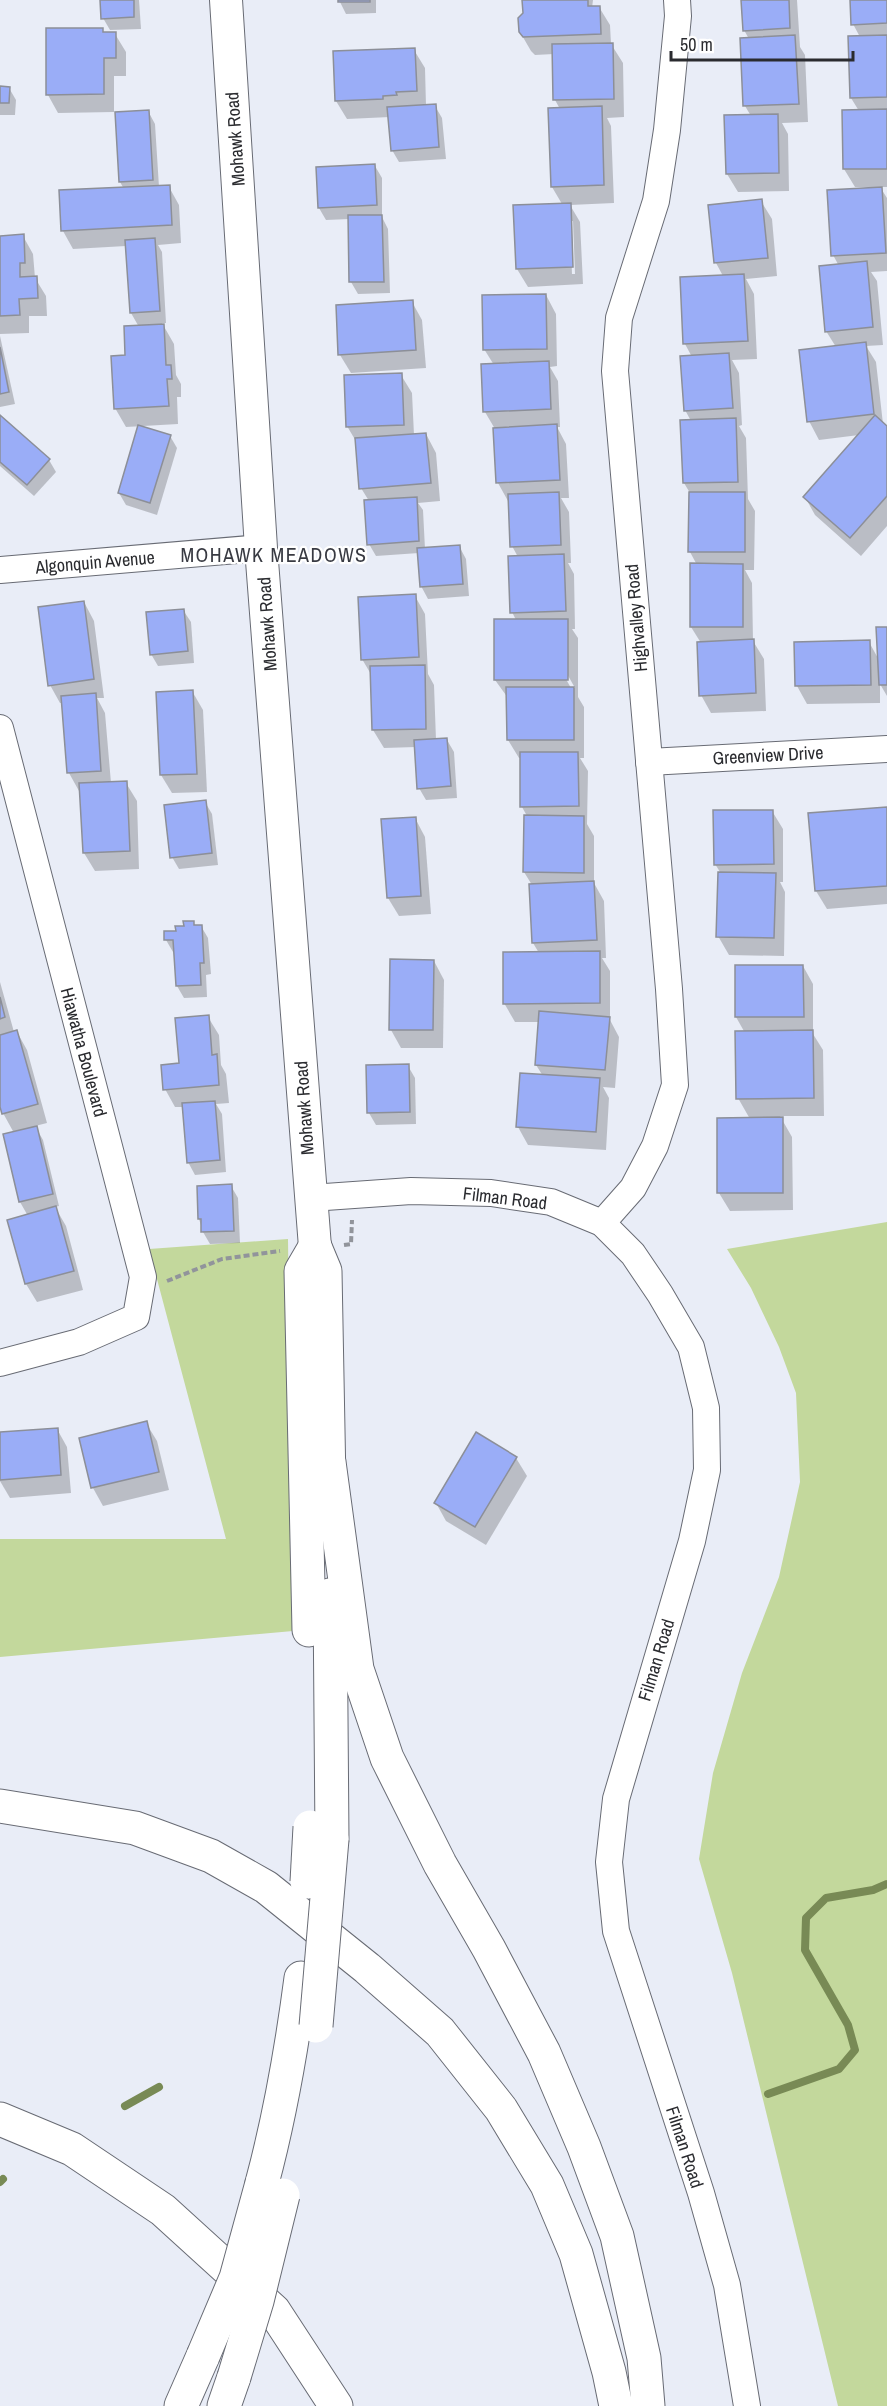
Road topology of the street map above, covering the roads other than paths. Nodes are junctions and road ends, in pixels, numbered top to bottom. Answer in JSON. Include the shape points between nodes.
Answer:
{"nodes":[{"id":1,"x":226,"y":0,"type":"edge"},
{"id":2,"x":677,"y":0,"type":"edge"},
{"id":3,"x":261,"y":548,"type":"junction"},
{"id":4,"x":0,"y":570,"type":"edge"},
{"id":5,"x":0,"y":728,"type":"edge"},
{"id":6,"x":887,"y":749,"type":"edge"},
{"id":7,"x":649,"y":762,"type":"junction"},
{"id":8,"x":311,"y":1198,"type":"junction"},
{"id":9,"x":602,"y":1223,"type":"junction"},
{"id":10,"x":315,"y":1247,"type":"junction"},
{"id":11,"x":0,"y":1363,"type":"edge"},
{"id":12,"x":329,"y":1462,"type":"junction"},
{"id":13,"x":0,"y":1806,"type":"edge"},
{"id":14,"x":321,"y":1833,"type":"junction"},
{"id":15,"x":0,"y":2119,"type":"edge"},
{"id":16,"x":273,"y":2189,"type":"junction"},
{"id":17,"x":229,"y":2392,"type":"edge"},
{"id":18,"x":181,"y":2406,"type":"edge"},
{"id":19,"x":336,"y":2406,"type":"edge"},
{"id":20,"x":616,"y":2406,"type":"edge"},
{"id":21,"x":648,"y":2406,"type":"edge"},
{"id":22,"x":747,"y":2406,"type":"edge"}],
"edges":[{"from":1,"to":3,"type":"main road","name":"Mohawk Road"},
{"from":2,"to":7,"type":"street","name":"Highvalley Road","via":[[667,130],[656,201],[619,318],[615,371]]},
{"from":3,"to":4,"type":"street","name":"Algonquin Avenue"},
{"from":3,"to":8,"type":"main road","name":"Mohawk Road"},
{"from":5,"to":11,"type":"street","name":"Hiawatha Boulevard","via":[[143,1277],[136,1317],[79,1342]]},
{"from":6,"to":7,"type":"street","name":"Greenview Drive"},
{"from":7,"to":9,"type":"street","name":"Highvalley Road","via":[[675,1085],[650,1157],[633,1188]]},
{"from":8,"to":9,"type":"street","name":"Filman Road","via":[[411,1191],[491,1193],[551,1202]]},
{"from":8,"to":10,"type":"main road","name":"Mohawk Road"},
{"from":9,"to":22,"type":"street","name":"Filman Road","via":[[633,1254],[691,1347],[706,1408],[707,1470],[692,1541],[616,1799],[609,1862],[616,1931],[727,2285]]},
{"from":10,"to":12,"type":"highway","via":[[325,1271]]},
{"from":10,"to":14,"type":"highway","via":[[301,1271],[310,1666]]},
{"from":12,"to":14,"type":"highway"},
{"from":12,"to":21,"type":"highway","via":[[357,1669],[387,1758],[440,1864],[544,2053],[584,2147],[617,2236],[644,2358]]},
{"from":13,"to":20,"type":"highway","via":[[135,1828],[211,1856],[266,1887],[440,2032],[501,2109],[547,2185],[576,2254]]},
{"from":14,"to":16,"type":"highway","bridge":true,"via":[[293,2038],[274,2140]]},
{"from":14,"to":16,"type":"highway","bridge":true,"via":[[316,2025],[296,2144]]},
{"from":15,"to":19,"type":"highway","via":[[72,2149],[163,2210],[274,2311]]},
{"from":16,"to":17,"type":"highway","bridge":true,"via":[[257,2301]]},
{"from":16,"to":18,"type":"highway","bridge":true}]}
